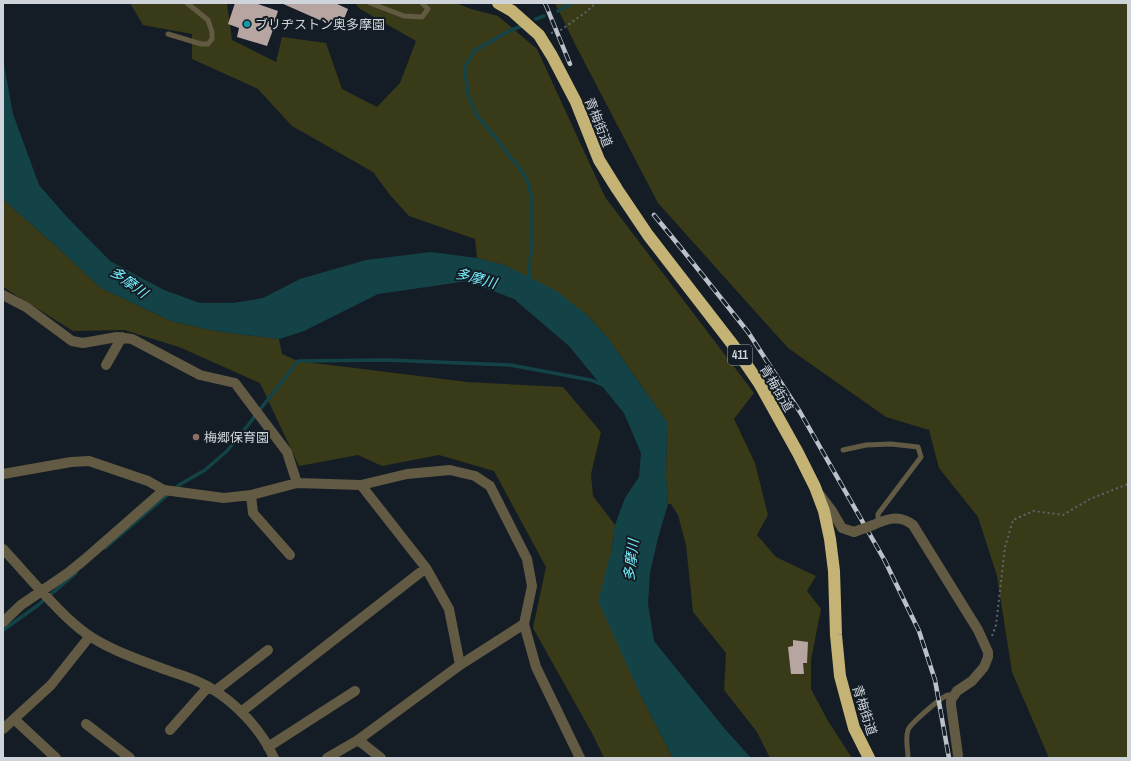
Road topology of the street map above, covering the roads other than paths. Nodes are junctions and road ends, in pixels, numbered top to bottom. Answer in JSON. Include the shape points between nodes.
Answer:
{"nodes":[{"id":1,"x":187,"y":3,"type":"edge"},
{"id":2,"x":370,"y":3,"type":"edge"},
{"id":3,"x":422,"y":3,"type":"edge"},
{"id":4,"x":498,"y":3,"type":"edge"},
{"id":5,"x":168,"y":34,"type":"dead end"},
{"id":6,"x":3,"y":295,"type":"edge"},
{"id":7,"x":122,"y":337,"type":"junction"},
{"id":8,"x":106,"y":365,"type":"dead end"},
{"id":9,"x":843,"y":450,"type":"dead end"},
{"id":10,"x":3,"y":474,"type":"edge"},
{"id":11,"x":298,"y":483,"type":"junction"},
{"id":12,"x":361,"y":485,"type":"junction"},
{"id":13,"x":814,"y":488,"type":"junction"},
{"id":14,"x":164,"y":490,"type":"junction"},
{"id":15,"x":251,"y":495,"type":"junction"},
{"id":16,"x":876,"y":524,"type":"junction"},
{"id":17,"x":3,"y":549,"type":"edge"},
{"id":18,"x":290,"y":555,"type":"dead end"},
{"id":19,"x":426,"y":568,"type":"junction"},
{"id":20,"x":41,"y":591,"type":"junction"},
{"id":21,"x":3,"y":622,"type":"edge"},
{"id":22,"x":524,"y":624,"type":"junction"},
{"id":23,"x":90,"y":636,"type":"junction"},
{"id":24,"x":268,"y":650,"type":"dead end"},
{"id":25,"x":460,"y":665,"type":"junction"},
{"id":26,"x":212,"y":689,"type":"junction"},
{"id":27,"x":355,"y":691,"type":"dead end"},
{"id":28,"x":954,"y":695,"type":"junction"},
{"id":29,"x":241,"y":712,"type":"junction"},
{"id":30,"x":14,"y":719,"type":"junction"},
{"id":31,"x":86,"y":724,"type":"dead end"},
{"id":32,"x":3,"y":729,"type":"edge"},
{"id":33,"x":170,"y":730,"type":"dead end"},
{"id":34,"x":358,"y":740,"type":"junction"},
{"id":35,"x":268,"y":747,"type":"junction"},
{"id":36,"x":958,"y":755,"type":"dead end"},
{"id":37,"x":56,"y":758,"type":"edge"},
{"id":38,"x":130,"y":758,"type":"edge"},
{"id":39,"x":274,"y":758,"type":"edge"},
{"id":40,"x":327,"y":758,"type":"edge"},
{"id":41,"x":381,"y":758,"type":"edge"},
{"id":42,"x":580,"y":758,"type":"edge"},
{"id":43,"x":869,"y":758,"type":"edge"},
{"id":44,"x":908,"y":758,"type":"edge"}],
"edges":[{"from":1,"to":5,"type":"lane","via":[[208,20],[212,39],[208,44],[201,44]]},
{"from":2,"to":3,"type":"lane","via":[[404,16],[422,17],[428,9]]},
{"from":4,"to":13,"type":"highway","name":"青梅街道","number":"411","via":[[512,11],[539,35],[576,102],[600,160],[617,189],[648,235],[734,346],[759,383],[798,453]]},
{"from":6,"to":7,"type":"street","via":[[26,307],[72,341],[83,343]]},
{"from":7,"to":8,"type":"street"},
{"from":7,"to":11,"type":"street","via":[[132,339],[200,375],[235,383],[287,452]]},
{"from":9,"to":16,"type":"lane","via":[[885,444],[918,447],[921,457],[878,514]]},
{"from":10,"to":14,"type":"street","via":[[89,461],[148,481]]},
{"from":11,"to":12,"type":"street"},
{"from":11,"to":15,"type":"street"},
{"from":12,"to":19,"type":"street"},
{"from":12,"to":22,"type":"street","via":[[407,474],[450,470],[475,476],[490,486],[527,559],[532,586]]},
{"from":13,"to":16,"type":"street","bridge":true,"via":[[842,528],[854,532]]},
{"from":13,"to":43,"type":"highway","name":"青梅街道","number":"411","via":[[824,511],[830,538],[840,676],[854,728]]},
{"from":14,"to":15,"type":"street","via":[[224,498]]},
{"from":14,"to":20,"type":"street","via":[[84,560]]},
{"from":15,"to":18,"type":"street","via":[[252,513]]},
{"from":16,"to":28,"type":"street","via":[[887,519],[896,519],[913,525],[987,648],[988,657],[984,667],[972,681]]},
{"from":17,"to":20,"type":"street"},
{"from":19,"to":25,"type":"street","via":[[449,609]]},
{"from":19,"to":29,"type":"street"},
{"from":20,"to":21,"type":"street"},
{"from":20,"to":23,"type":"street","via":[[65,616]]},
{"from":22,"to":25,"type":"street"},
{"from":22,"to":42,"type":"street","via":[[536,667]]},
{"from":23,"to":26,"type":"street","via":[[108,647]]},
{"from":23,"to":30,"type":"street","via":[[51,685]]},
{"from":24,"to":26,"type":"street"},
{"from":25,"to":34,"type":"street"},
{"from":26,"to":29,"type":"street"},
{"from":26,"to":33,"type":"street"},
{"from":27,"to":35,"type":"street"},
{"from":28,"to":36,"type":"street","via":[[951,705]]},
{"from":28,"to":44,"type":"lane","via":[[947,695],[908,729]]},
{"from":29,"to":35,"type":"street"},
{"from":30,"to":32,"type":"street"},
{"from":30,"to":37,"type":"street"},
{"from":31,"to":38,"type":"street"},
{"from":34,"to":40,"type":"street"},
{"from":34,"to":41,"type":"street"},
{"from":35,"to":39,"type":"street"}]}
